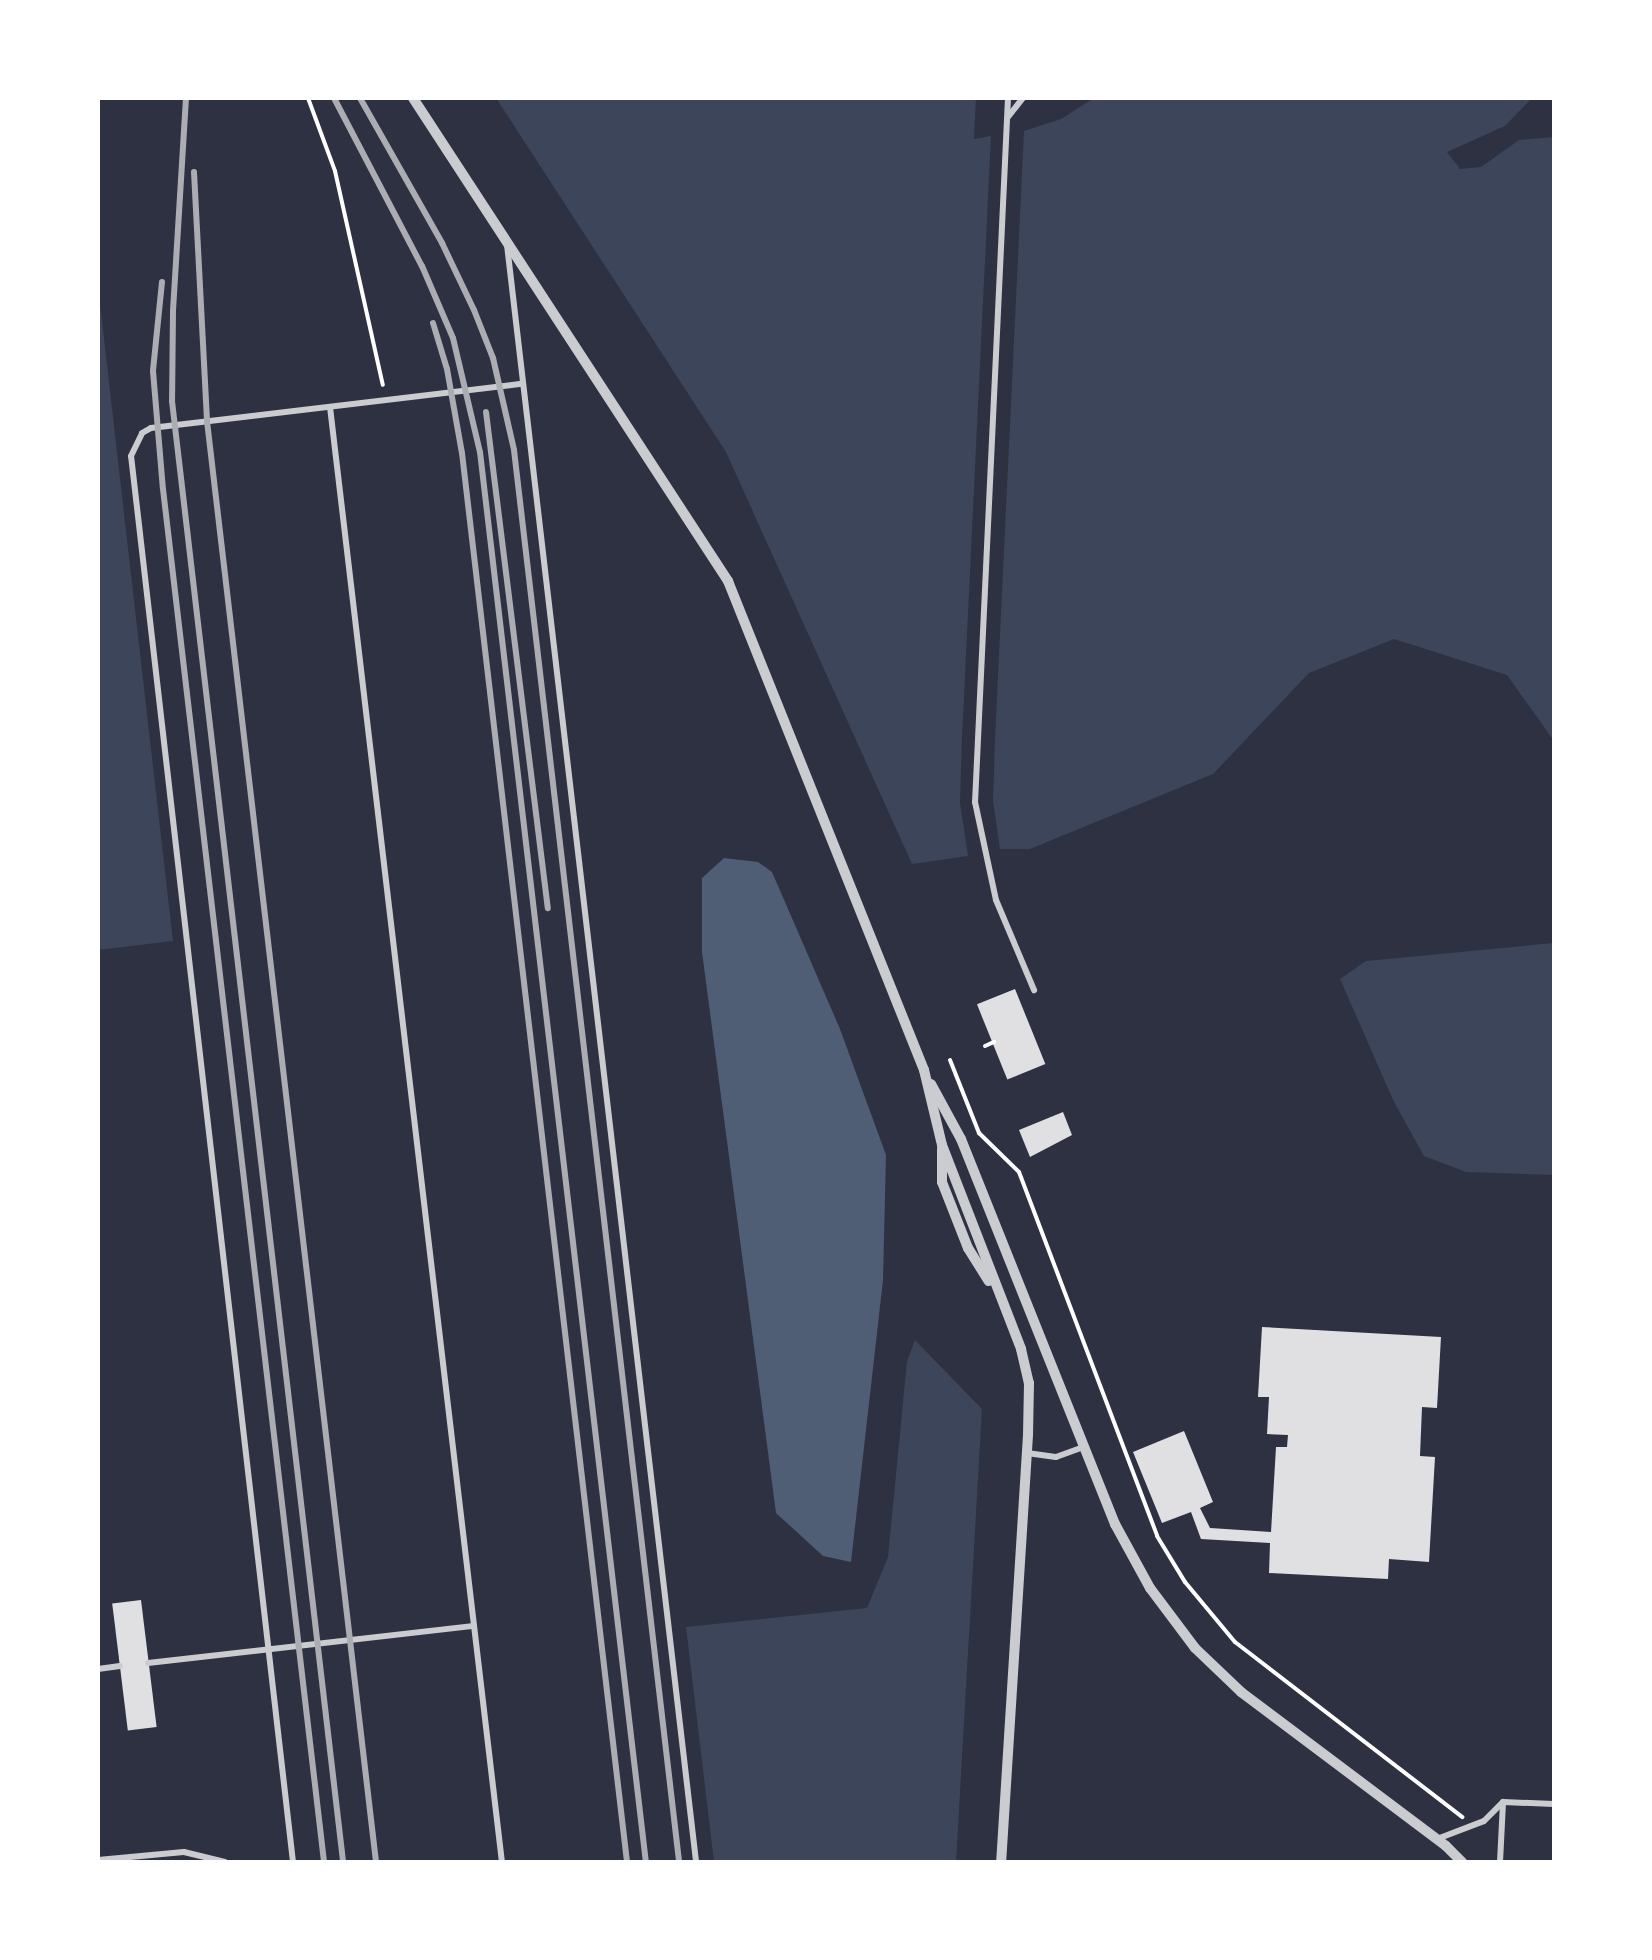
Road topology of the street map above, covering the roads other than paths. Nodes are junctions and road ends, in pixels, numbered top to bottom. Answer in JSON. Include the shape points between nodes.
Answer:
{"nodes":[{"id":1,"x":413,"y":98,"type":"edge"},
{"id":2,"x":1008,"y":98,"type":"edge"},
{"id":3,"x":1023,"y":98,"type":"edge"},
{"id":4,"x":1007,"y":118,"type":"junction"},
{"id":5,"x":506,"y":239,"type":"junction"},
{"id":6,"x":521,"y":384,"type":"junction"},
{"id":7,"x":330,"y":407,"type":"junction"},
{"id":8,"x":1034,"y":990,"type":"dead end"},
{"id":9,"x":924,"y":1070,"type":"junction"},
{"id":10,"x":1084,"y":1448,"type":"junction"},
{"id":11,"x":1027,"y":1453,"type":"junction"},
{"id":12,"x":474,"y":1626,"type":"junction"},
{"id":13,"x":268,"y":1649,"type":"junction"},
{"id":14,"x":148,"y":1663,"type":"dead end"},
{"id":15,"x":120,"y":1666,"type":"dead end"},
{"id":16,"x":98,"y":1669,"type":"edge"},
{"id":17,"x":1503,"y":1802,"type":"junction"},
{"id":18,"x":1554,"y":1804,"type":"edge"},
{"id":19,"x":1437,"y":1839,"type":"junction"},
{"id":20,"x":98,"y":1860,"type":"edge"},
{"id":21,"x":225,"y":1862,"type":"edge"},
{"id":22,"x":293,"y":1862,"type":"edge"},
{"id":23,"x":502,"y":1862,"type":"edge"},
{"id":24,"x":696,"y":1862,"type":"edge"},
{"id":25,"x":1000,"y":1862,"type":"edge"},
{"id":26,"x":1462,"y":1862,"type":"edge"},
{"id":27,"x":1500,"y":1862,"type":"edge"}],
"edges":[{"from":1,"to":5,"type":"street"},
{"from":2,"to":4,"type":"lane"},
{"from":3,"to":4,"type":"lane"},
{"from":4,"to":8,"type":"lane","via":[[975,802],[996,900]]},
{"from":5,"to":6,"type":"lane"},
{"from":5,"to":9,"type":"street","via":[[728,581]]},
{"from":6,"to":7,"type":"lane"},
{"from":6,"to":24,"type":"lane"},
{"from":7,"to":12,"type":"lane"},
{"from":7,"to":13,"type":"lane","via":[[152,428],[132,456]]},
{"from":9,"to":10,"type":"street","via":[[961,1139]]},
{"from":9,"to":11,"type":"street","via":[[942,1145],[1026,1368]]},
{"from":10,"to":11,"type":"lane","via":[[1056,1457]]},
{"from":10,"to":19,"type":"street","via":[[1132,1558],[1195,1648],[1270,1716]]},
{"from":11,"to":25,"type":"street"},
{"from":12,"to":13,"type":"lane"},
{"from":12,"to":23,"type":"lane"},
{"from":13,"to":14,"type":"lane"},
{"from":13,"to":22,"type":"lane"},
{"from":15,"to":16,"type":"lane"},
{"from":17,"to":18,"type":"lane"},
{"from":17,"to":19,"type":"lane","via":[[1474,1826]]},
{"from":17,"to":27,"type":"lane"},
{"from":19,"to":26,"type":"street"},
{"from":20,"to":21,"type":"lane","via":[[184,1852]]}]}
